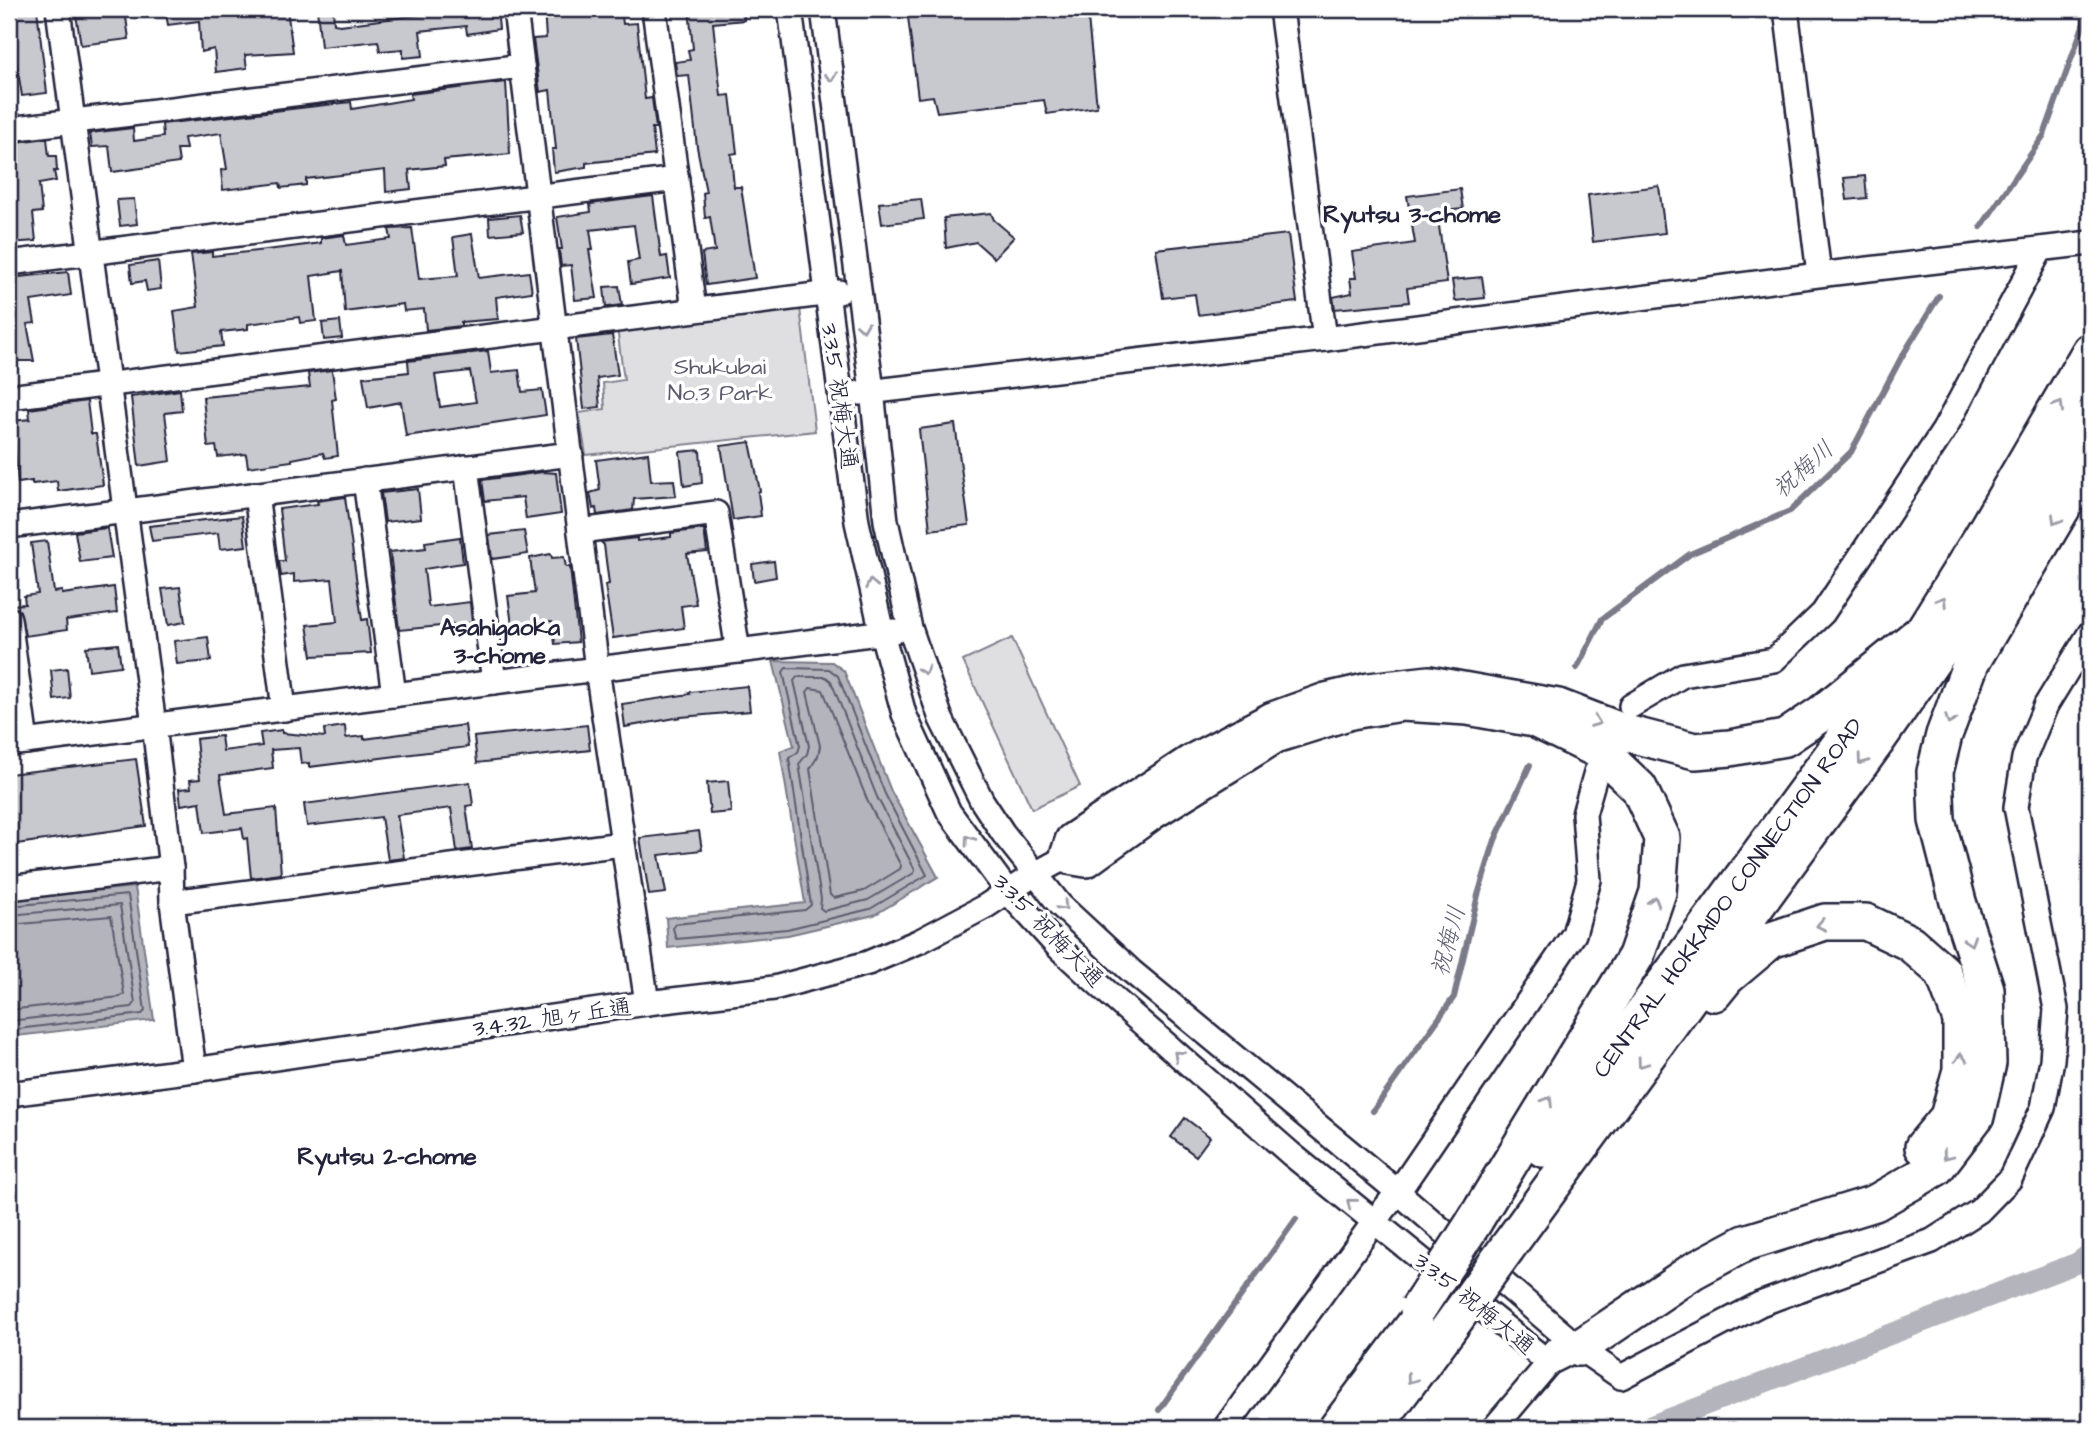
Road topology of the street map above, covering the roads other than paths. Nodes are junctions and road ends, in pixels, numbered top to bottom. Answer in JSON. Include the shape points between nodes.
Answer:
{"nodes":[{"id":1,"x":58,"y":9,"type":"edge"},
{"id":2,"x":515,"y":9,"type":"edge"},
{"id":3,"x":654,"y":9,"type":"edge"},
{"id":4,"x":790,"y":9,"type":"edge"},
{"id":5,"x":823,"y":9,"type":"edge"},
{"id":6,"x":1281,"y":9,"type":"edge"},
{"id":7,"x":1786,"y":9,"type":"edge"},
{"id":8,"x":522,"y":66,"type":"junction"},
{"id":9,"x":73,"y":120,"type":"junction"},
{"id":10,"x":9,"y":129,"type":"edge"},
{"id":11,"x":677,"y":178,"type":"junction"},
{"id":12,"x":539,"y":196,"type":"junction"},
{"id":13,"x":2090,"y":243,"type":"edge"},
{"id":14,"x":2041,"y":249,"type":"junction"},
{"id":15,"x":90,"y":253,"type":"junction"},
{"id":16,"x":9,"y":263,"type":"edge"},
{"id":17,"x":1819,"y":274,"type":"junction"},
{"id":18,"x":857,"y":290,"type":"junction"},
{"id":19,"x":826,"y":293,"type":"junction"},
{"id":20,"x":694,"y":310,"type":"junction"},
{"id":21,"x":555,"y":328,"type":"junction"},
{"id":22,"x":1325,"y":339,"type":"junction"},
{"id":23,"x":2090,"y":351,"type":"edge"},
{"id":24,"x":108,"y":385,"type":"junction"},
{"id":25,"x":872,"y":391,"type":"junction"},
{"id":26,"x":842,"y":395,"type":"junction"},
{"id":27,"x":9,"y":397,"type":"edge"},
{"id":28,"x":2090,"y":418,"type":"edge"},
{"id":29,"x":571,"y":454,"type":"junction"},
{"id":30,"x":2090,"y":461,"type":"edge"},
{"id":31,"x":466,"y":467,"type":"junction"},
{"id":32,"x":365,"y":480,"type":"junction"},
{"id":33,"x":256,"y":494,"type":"junction"},
{"id":34,"x":125,"y":511,"type":"junction"},
{"id":35,"x":9,"y":526,"type":"edge"},
{"id":36,"x":580,"y":531,"type":"junction"},
{"id":37,"x":9,"y":620,"type":"edge"},
{"id":38,"x":910,"y":628,"type":"junction"},
{"id":39,"x":1923,"y":631,"type":"junction"},
{"id":40,"x":882,"y":633,"type":"junction"},
{"id":41,"x":2090,"y":634,"type":"edge"},
{"id":42,"x":738,"y":651,"type":"junction"},
{"id":43,"x":597,"y":669,"type":"junction"},
{"id":44,"x":494,"y":682,"type":"junction"},
{"id":45,"x":394,"y":695,"type":"junction"},
{"id":46,"x":1631,"y":706,"type":"dead end"},
{"id":47,"x":284,"y":709,"type":"junction"},
{"id":48,"x":153,"y":725,"type":"junction"},
{"id":49,"x":17,"y":743,"type":"edge"},
{"id":50,"x":1597,"y":772,"type":"dead end"},
{"id":51,"x":622,"y":844,"type":"junction"},
{"id":52,"x":1068,"y":856,"type":"junction"},
{"id":53,"x":171,"y":868,"type":"junction"},
{"id":54,"x":1035,"y":874,"type":"junction"},
{"id":55,"x":9,"y":888,"type":"edge"},
{"id":56,"x":1007,"y":892,"type":"junction"},
{"id":57,"x":172,"y":902,"type":"junction"},
{"id":58,"x":647,"y":1003,"type":"junction"},
{"id":59,"x":1662,"y":1035,"type":"junction"},
{"id":60,"x":194,"y":1070,"type":"junction"},
{"id":61,"x":9,"y":1094,"type":"edge"},
{"id":62,"x":1398,"y":1192,"type":"junction"},
{"id":63,"x":1374,"y":1222,"type":"junction"},
{"id":64,"x":1488,"y":1234,"type":"junction"},
{"id":65,"x":1430,"y":1318,"type":"junction"},
{"id":66,"x":1563,"y":1348,"type":"junction"},
{"id":67,"x":1338,"y":1427,"type":"edge"},
{"id":68,"x":1225,"y":1428,"type":"edge"},
{"id":69,"x":1375,"y":1428,"type":"edge"},
{"id":70,"x":1494,"y":1428,"type":"edge"}],
"edges":[{"from":1,"to":9,"type":"street"},
{"from":2,"to":8,"type":"street"},
{"from":3,"to":11,"type":"street"},
{"from":4,"to":19,"type":"street","name":"3.3.5 祝梅大通"},
{"from":5,"to":18,"type":"street","name":"3.3.5 祝梅大通","one_way":true},
{"from":6,"to":22,"type":"street"},
{"from":7,"to":17,"type":"street"},
{"from":8,"to":9,"type":"street"},
{"from":8,"to":12,"type":"street"},
{"from":9,"to":10,"type":"street"},
{"from":9,"to":15,"type":"street"},
{"from":11,"to":12,"type":"street"},
{"from":11,"to":20,"type":"street"},
{"from":12,"to":15,"type":"street"},
{"from":12,"to":21,"type":"street"},
{"from":13,"to":14,"type":"street"},
{"from":14,"to":17,"type":"street"},
{"from":14,"to":46,"type":"street","via":[[1944,430],[1824,613],[1774,660],[1683,675]]},
{"from":15,"to":16,"type":"street"},
{"from":15,"to":24,"type":"street"},
{"from":17,"to":22,"type":"street"},
{"from":18,"to":19,"type":"street"},
{"from":18,"to":25,"type":"street","name":"3.3.5 祝梅大通","one_way":true},
{"from":19,"to":20,"type":"street"},
{"from":19,"to":26,"type":"street","name":"3.3.5 祝梅大通"},
{"from":20,"to":21,"type":"street"},
{"from":21,"to":24,"type":"street"},
{"from":21,"to":29,"type":"street"},
{"from":22,"to":25,"type":"street"},
{"from":39,"to":23,"type":"highway","name":"CENTRAL HOKKAIDO CONNECTION ROAD","one_way":true},
{"from":24,"to":27,"type":"street"},
{"from":24,"to":34,"type":"street"},
{"from":25,"to":26,"type":"street"},
{"from":25,"to":38,"type":"street","name":"3.3.5 祝梅大通","via":[[886,521]]},
{"from":40,"to":26,"type":"street","name":"3.3.5 祝梅大通","one_way":true,"via":[[857,522]]},
{"from":28,"to":59,"type":"highway","name":"CENTRAL HOKKAIDO CONNECTION ROAD","one_way":true,"via":[[1991,577]]},
{"from":29,"to":31,"type":"street"},
{"from":29,"to":36,"type":"street"},
{"from":30,"to":66,"type":"highway","one_way":true,"via":[[1971,663],[1935,772],[1937,820],[1986,989],[1988,1063],[1976,1116],[1936,1168],[1875,1203],[1745,1243]]},
{"from":31,"to":32,"type":"street"},
{"from":31,"to":44,"type":"street"},
{"from":32,"to":33,"type":"street"},
{"from":32,"to":45,"type":"street"},
{"from":33,"to":34,"type":"street"},
{"from":33,"to":47,"type":"street"},
{"from":34,"to":35,"type":"street"},
{"from":34,"to":48,"type":"street"},
{"from":36,"to":42,"type":"street","via":[[716,513]]},
{"from":36,"to":43,"type":"street"},
{"from":37,"to":49,"type":"street"},
{"from":38,"to":40,"type":"street"},
{"from":38,"to":54,"type":"street","name":"3.3.5 祝梅大通","one_way":true,"via":[[941,719],[982,801]]},
{"from":52,"to":39,"type":"highway","one_way":true,"via":[[1073,841],[1191,764],[1273,720],[1326,701],[1429,684],[1558,707],[1626,733],[1695,751],[1730,748],[1785,738]]},
{"from":39,"to":64,"type":"highway","name":"CENTRAL HOKKAIDO CONNECTION ROAD"},
{"from":40,"to":42,"type":"street"},
{"from":56,"to":40,"type":"street","name":"3.3.5 祝梅大通","one_way":true,"via":[[949,812],[904,714]]},
{"from":41,"to":66,"type":"street","via":[[2046,705],[2024,758],[2016,807],[2056,1009],[2043,1108],[2010,1179],[1979,1211],[1933,1241],[1760,1304],[1621,1377]]},
{"from":42,"to":43,"type":"street"},
{"from":43,"to":44,"type":"street"},
{"from":43,"to":51,"type":"street"},
{"from":44,"to":45,"type":"street"},
{"from":45,"to":47,"type":"street"},
{"from":47,"to":48,"type":"street"},
{"from":48,"to":49,"type":"street"},
{"from":48,"to":53,"type":"street"},
{"from":50,"to":62,"type":"street","via":[[1584,814],[1588,880],[1574,934]]},
{"from":51,"to":57,"type":"street"},
{"from":51,"to":58,"type":"street"},
{"from":52,"to":54,"type":"street","name":"3.4.32 旭ヶ丘通"},
{"from":64,"to":52,"type":"highway","one_way":true,"via":[[1636,956],[1658,892],[1662,838],[1639,788],[1600,751],[1534,719],[1468,707],[1402,703],[1351,710],[1275,735],[1151,812],[1086,859]]},
{"from":53,"to":55,"type":"street"},
{"from":53,"to":57,"type":"street"},
{"from":54,"to":56,"type":"street","name":"3.4.32 旭ヶ丘通"},
{"from":54,"to":62,"type":"street","name":"3.3.5 祝梅大通","one_way":true,"via":[[1060,905],[1131,971]]},
{"from":56,"to":58,"type":"street","name":"3.4.32 旭ヶ丘通","via":[[920,941],[869,963],[774,988]]},
{"from":63,"to":56,"type":"street","name":"3.3.5 祝梅大通","one_way":true,"via":[[1118,1002]]},
{"from":57,"to":60,"type":"street"},
{"from":58,"to":60,"type":"street","name":"3.4.32 旭ヶ丘通"},
{"from":59,"to":64,"type":"highway","name":"CENTRAL HOKKAIDO CONNECTION ROAD","one_way":true},
{"from":66,"to":59,"type":"highway","one_way":true,"via":[[1693,1245],[1882,1175],[1918,1153],[1948,1117],[1961,1070],[1961,1020],[1943,972],[1910,943],[1866,922],[1825,922],[1771,940],[1727,977],[1697,1015]]},
{"from":60,"to":61,"type":"street","name":"3.4.32 旭ヶ丘通"},
{"from":62,"to":63,"type":"street"},
{"from":62,"to":66,"type":"street","name":"3.3.5 祝梅大通"},
{"from":63,"to":66,"type":"street","name":"3.3.5 祝梅大通"},
{"from":63,"to":68,"type":"street"},
{"from":64,"to":65,"type":"highway","name":"CENTRAL HOKKAIDO CONNECTION ROAD"},
{"from":65,"to":67,"type":"highway","name":"CENTRAL HOKKAIDO CONNECTION ROAD","via":[[1399,1343]]},
{"from":65,"to":69,"type":"highway","name":"CENTRAL HOKKAIDO CONNECTION ROAD","one_way":true},
{"from":66,"to":70,"type":"street"}]}
